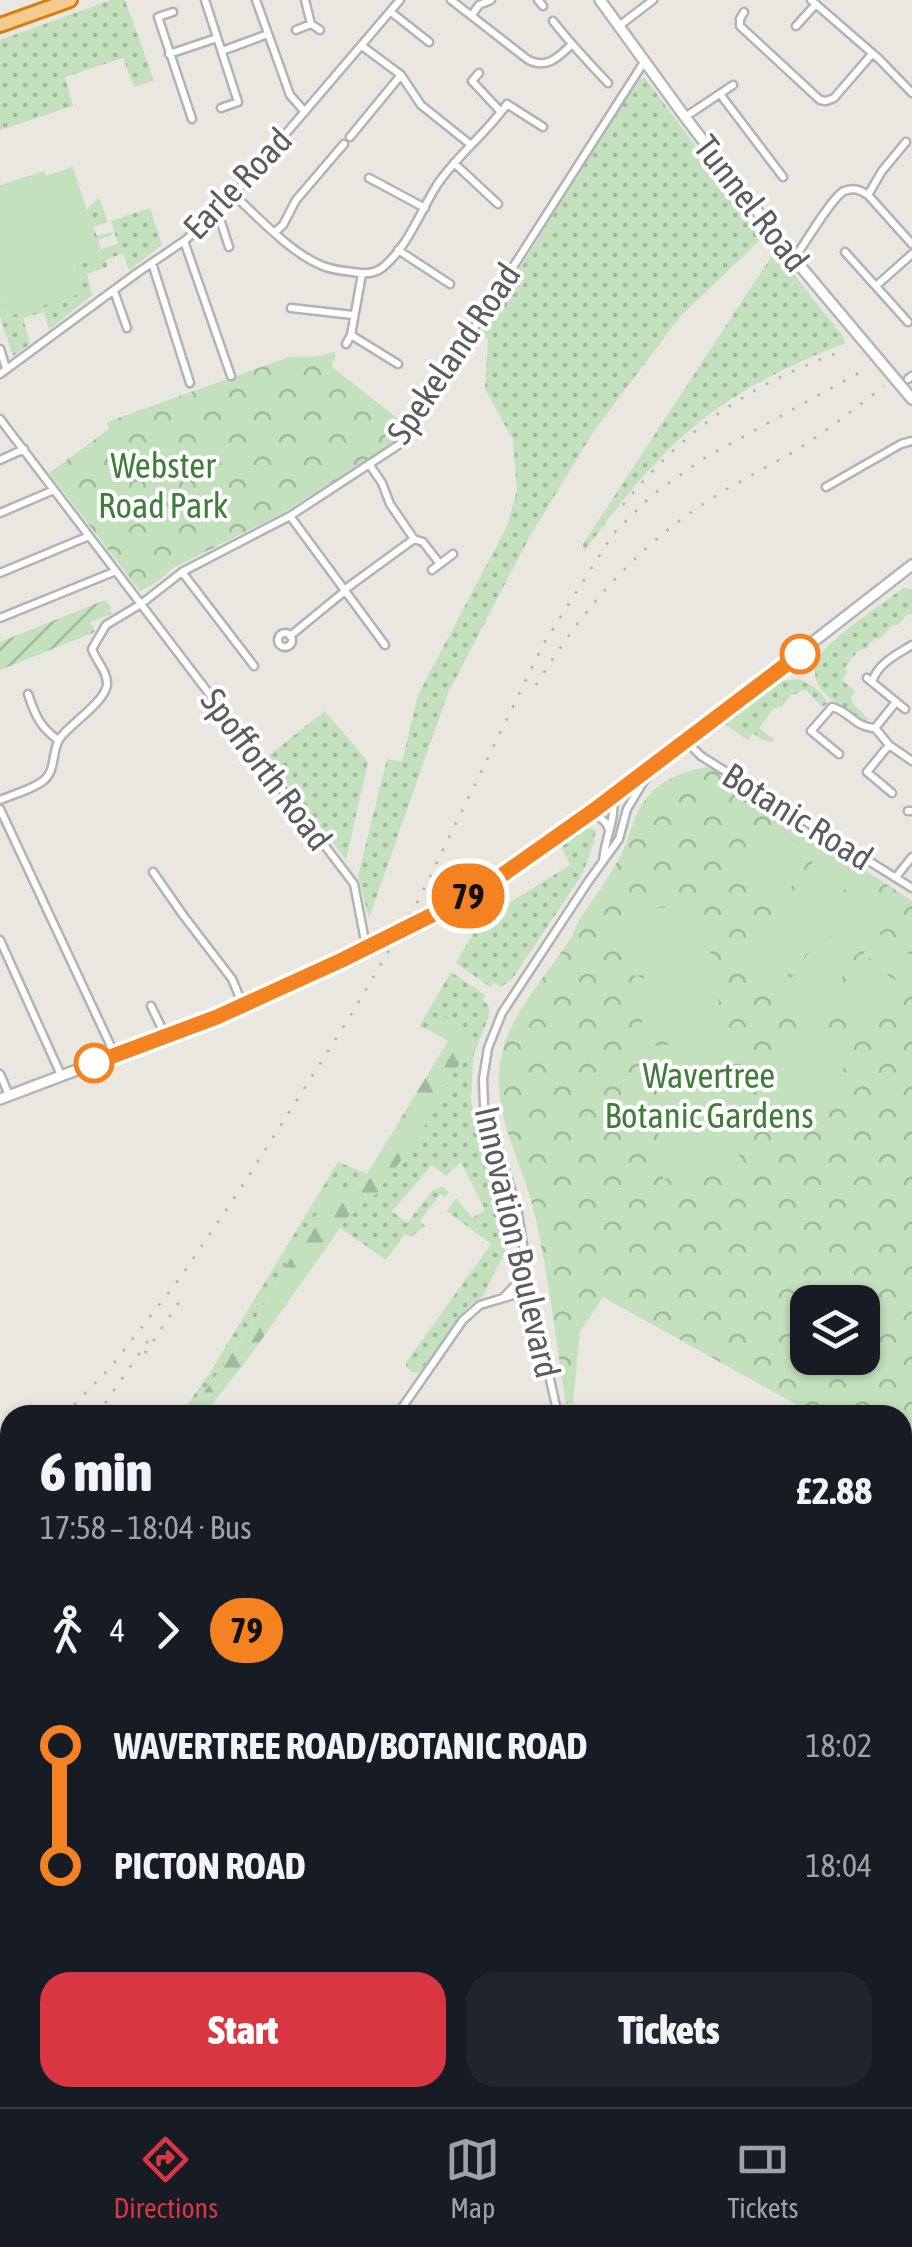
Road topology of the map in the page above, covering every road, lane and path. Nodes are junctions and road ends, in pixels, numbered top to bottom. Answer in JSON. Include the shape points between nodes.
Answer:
{"nodes":[{"id":1,"x":70,"y":0,"type":"edge"},
{"id":2,"x":205,"y":0,"type":"edge"},
{"id":3,"x":256,"y":0,"type":"edge"},
{"id":4,"x":305,"y":0,"type":"edge"},
{"id":5,"x":400,"y":0,"type":"edge"},
{"id":6,"x":451,"y":0,"type":"edge"},
{"id":7,"x":491,"y":0,"type":"edge"},
{"id":8,"x":600,"y":0,"type":"edge"},
{"id":9,"x":653,"y":0,"type":"edge"},
{"id":10,"x":813,"y":2,"type":"edge"},
{"id":11,"x":29,"y":7,"type":"edge"},
{"id":12,"x":173,"y":12,"type":"dead end"},
{"id":13,"x":391,"y":12,"type":"junction"},
{"id":14,"x":744,"y":12,"type":"dead end"},
{"id":15,"x":472,"y":15,"type":"junction"},
{"id":16,"x":553,"y":21,"type":"dead end"},
{"id":17,"x":310,"y":24,"type":"junction"},
{"id":18,"x":0,"y":25,"type":"edge"},
{"id":19,"x":619,"y":26,"type":"junction"},
{"id":20,"x":796,"y":26,"type":"dead end"},
{"id":21,"x":296,"y":30,"type":"dead end"},
{"id":22,"x":320,"y":30,"type":"dead end"},
{"id":23,"x":268,"y":34,"type":"junction"},
{"id":24,"x":217,"y":38,"type":"junction"},
{"id":25,"x":430,"y":42,"type":"dead end"},
{"id":26,"x":572,"y":45,"type":"junction"},
{"id":27,"x":362,"y":46,"type":"junction"},
{"id":28,"x":222,"y":51,"type":"junction"},
{"id":29,"x":169,"y":54,"type":"junction"},
{"id":30,"x":875,"y":57,"type":"junction"},
{"id":31,"x":645,"y":61,"type":"junction"},
{"id":32,"x":610,"y":65,"type":"dead end"},
{"id":33,"x":478,"y":73,"type":"dead end"},
{"id":34,"x":600,"y":74,"type":"junction"},
{"id":35,"x":401,"y":76,"type":"junction"},
{"id":36,"x":608,"y":83,"type":"dead end"},
{"id":37,"x":732,"y":85,"type":"dead end"},
{"id":38,"x":912,"y":93,"type":"edge"},
{"id":39,"x":720,"y":94,"type":"junction"},
{"id":40,"x":221,"y":108,"type":"dead end"},
{"id":41,"x":504,"y":108,"type":"junction"},
{"id":42,"x":305,"y":112,"type":"junction"},
{"id":43,"x":686,"y":117,"type":"junction"},
{"id":44,"x":192,"y":120,"type":"dead end"},
{"id":45,"x":544,"y":127,"type":"dead end"},
{"id":46,"x":350,"y":137,"type":"dead end"},
{"id":47,"x":906,"y":142,"type":"dead end"},
{"id":48,"x":344,"y":144,"type":"dead end"},
{"id":49,"x":468,"y":148,"type":"junction"},
{"id":50,"x":785,"y":160,"type":"dead end"},
{"id":51,"x":454,"y":163,"type":"junction"},
{"id":52,"x":776,"y":168,"type":"junction"},
{"id":53,"x":882,"y":171,"type":"junction"},
{"id":54,"x":783,"y":177,"type":"dead end"},
{"id":55,"x":369,"y":178,"type":"dead end"},
{"id":56,"x":890,"y":178,"type":"dead end"},
{"id":57,"x":234,"y":195,"type":"junction"},
{"id":58,"x":868,"y":195,"type":"junction"},
{"id":59,"x":498,"y":204,"type":"dead end"},
{"id":60,"x":425,"y":208,"type":"junction"},
{"id":61,"x":218,"y":213,"type":"junction"},
{"id":62,"x":276,"y":232,"type":"junction"},
{"id":63,"x":184,"y":241,"type":"junction"},
{"id":64,"x":912,"y":244,"type":"edge"},
{"id":65,"x":228,"y":246,"type":"dead end"},
{"id":66,"x":398,"y":250,"type":"junction"},
{"id":67,"x":845,"y":252,"type":"dead end"},
{"id":68,"x":912,"y":254,"type":"edge"},
{"id":69,"x":793,"y":257,"type":"junction"},
{"id":70,"x":152,"y":262,"type":"junction"},
{"id":71,"x":362,"y":274,"type":"junction"},
{"id":72,"x":450,"y":284,"type":"dead end"},
{"id":73,"x":876,"y":286,"type":"junction"},
{"id":74,"x":114,"y":290,"type":"junction"},
{"id":75,"x":292,"y":308,"type":"dead end"},
{"id":76,"x":353,"y":315,"type":"junction"},
{"id":77,"x":908,"y":322,"type":"dead end"},
{"id":78,"x":127,"y":328,"type":"dead end"},
{"id":79,"x":351,"y":334,"type":"junction"},
{"id":80,"x":346,"y":344,"type":"dead end"},
{"id":81,"x":0,"y":348,"type":"edge"},
{"id":82,"x":398,"y":364,"type":"dead end"},
{"id":83,"x":3,"y":371,"type":"edge"},
{"id":84,"x":231,"y":376,"type":"dead end"},
{"id":85,"x":190,"y":383,"type":"dead end"},
{"id":86,"x":912,"y":399,"type":"edge"},
{"id":87,"x":0,"y":418,"type":"edge"},
{"id":88,"x":912,"y":441,"type":"edge"},
{"id":89,"x":24,"y":450,"type":"junction"},
{"id":90,"x":0,"y":460,"type":"edge"},
{"id":91,"x":369,"y":464,"type":"junction"},
{"id":92,"x":826,"y":487,"type":"dead end"},
{"id":93,"x":54,"y":490,"type":"junction"},
{"id":94,"x":0,"y":513,"type":"edge"},
{"id":95,"x":290,"y":516,"type":"junction"},
{"id":96,"x":89,"y":536,"type":"junction"},
{"id":97,"x":414,"y":539,"type":"junction"},
{"id":98,"x":453,"y":554,"type":"dead end"},
{"id":99,"x":440,"y":564,"type":"junction"},
{"id":100,"x":912,"y":566,"type":"edge"},
{"id":101,"x":432,"y":570,"type":"dead end"},
{"id":102,"x":116,"y":572,"type":"junction"},
{"id":103,"x":182,"y":572,"type":"junction"},
{"id":104,"x":0,"y":573,"type":"edge"},
{"id":105,"x":345,"y":591,"type":"junction"},
{"id":106,"x":140,"y":604,"type":"junction"},
{"id":107,"x":0,"y":618,"type":"edge"},
{"id":108,"x":290,"y":636,"type":"dead end"},
{"id":109,"x":912,"y":644,"type":"edge"},
{"id":110,"x":385,"y":645,"type":"dead end"},
{"id":111,"x":254,"y":666,"type":"dead end"},
{"id":112,"x":28,"y":694,"type":"dead end"},
{"id":113,"x":896,"y":701,"type":"junction"},
{"id":114,"x":906,"y":709,"type":"dead end"},
{"id":115,"x":800,"y":722,"type":"dead end"},
{"id":116,"x":874,"y":728,"type":"junction"},
{"id":117,"x":811,"y":731,"type":"junction"},
{"id":118,"x":58,"y":740,"type":"junction"},
{"id":119,"x":686,"y":741,"type":"junction"},
{"id":120,"x":889,"y":745,"type":"junction"},
{"id":121,"x":838,"y":754,"type":"dead end"},
{"id":122,"x":665,"y":757,"type":"junction"},
{"id":123,"x":912,"y":761,"type":"edge"},
{"id":124,"x":858,"y":764,"type":"dead end"},
{"id":125,"x":867,"y":772,"type":"junction"},
{"id":126,"x":892,"y":793,"type":"dead end"},
{"id":127,"x":612,"y":796,"type":"junction"},
{"id":128,"x":0,"y":800,"type":"edge"},
{"id":129,"x":627,"y":808,"type":"junction"},
{"id":130,"x":0,"y":809,"type":"edge"},
{"id":131,"x":593,"y":811,"type":"junction"},
{"id":132,"x":609,"y":832,"type":"junction"},
{"id":133,"x":912,"y":856,"type":"edge"},
{"id":134,"x":603,"y":862,"type":"junction"},
{"id":135,"x":154,"y":872,"type":"dead end"},
{"id":136,"x":896,"y":877,"type":"junction"},
{"id":137,"x":912,"y":888,"type":"edge"},
{"id":138,"x":0,"y":940,"type":"edge"},
{"id":139,"x":367,"y":947,"type":"junction"},
{"id":140,"x":243,"y":1005,"type":"junction"},
{"id":141,"x":151,"y":1006,"type":"dead end"},
{"id":142,"x":166,"y":1037,"type":"junction"},
{"id":143,"x":115,"y":1055,"type":"junction"},
{"id":144,"x":0,"y":1074,"type":"edge"},
{"id":145,"x":61,"y":1075,"type":"junction"},
{"id":146,"x":5,"y":1097,"type":"edge"},
{"id":147,"x":526,"y":1263,"type":"junction"},
{"id":148,"x":530,"y":1290,"type":"junction"},
{"id":149,"x":502,"y":1298,"type":"junction"},
{"id":150,"x":405,"y":1405,"type":"edge"},
{"id":151,"x":556,"y":1405,"type":"edge"}],
"edges":[{"from":1,"to":11,"type":"highway"},
{"from":2,"to":24,"type":"street"},
{"from":3,"to":23,"type":"street"},
{"from":4,"to":17,"type":"street"},
{"from":5,"to":13,"type":"street","name":"Earle Road"},
{"from":6,"to":15,"type":"street"},
{"from":7,"to":15,"type":"street"},
{"from":8,"to":19,"type":"main road","name":"Tunnel Road"},
{"from":9,"to":19,"type":"street"},
{"from":10,"to":20,"type":"street"},
{"from":10,"to":30,"type":"street"},
{"from":11,"to":18,"type":"highway"},
{"from":12,"to":29,"type":"street","via":[[158,17]]},
{"from":13,"to":25,"type":"street"},
{"from":13,"to":27,"type":"street","name":"Earle Road"},
{"from":14,"to":30,"type":"street","via":[[740,26],[820,100],[834,98]]},
{"from":15,"to":26,"type":"street","via":[[538,65]]},
{"from":16,"to":26,"type":"street"},
{"from":17,"to":21,"type":"street"},
{"from":17,"to":22,"type":"street"},
{"from":19,"to":31,"type":"main road","name":"Tunnel Road"},
{"from":23,"to":28,"type":"street"},
{"from":23,"to":42,"type":"street","via":[[290,95]]},
{"from":24,"to":28,"type":"street"},
{"from":24,"to":29,"type":"street"},
{"from":26,"to":34,"type":"street"},
{"from":27,"to":35,"type":"street"},
{"from":27,"to":42,"type":"street","name":"Earle Road"},
{"from":28,"to":40,"type":"street","via":[[238,102]]},
{"from":29,"to":44,"type":"street"},
{"from":30,"to":38,"type":"street"},
{"from":31,"to":43,"type":"main road","name":"Tunnel Road"},
{"from":31,"to":91,"type":"street","name":"Spekeland Road","via":[[406,436]]},
{"from":32,"to":34,"type":"street"},
{"from":33,"to":41,"type":"street","via":[[472,81]]},
{"from":34,"to":36,"type":"street"},
{"from":35,"to":46,"type":"street"},
{"from":35,"to":49,"type":"street","via":[[421,105]]},
{"from":37,"to":39,"type":"street"},
{"from":39,"to":43,"type":"street"},
{"from":39,"to":52,"type":"street"},
{"from":41,"to":45,"type":"street"},
{"from":41,"to":49,"type":"street"},
{"from":42,"to":57,"type":"street","name":"Earle Road"},
{"from":43,"to":69,"type":"main road","name":"Tunnel Road"},
{"from":47,"to":53,"type":"street"},
{"from":48,"to":62,"type":"street"},
{"from":49,"to":51,"type":"street"},
{"from":50,"to":52,"type":"street"},
{"from":51,"to":59,"type":"street"},
{"from":51,"to":60,"type":"street"},
{"from":52,"to":54,"type":"street"},
{"from":53,"to":56,"type":"street"},
{"from":53,"to":58,"type":"street"},
{"from":55,"to":60,"type":"street"},
{"from":57,"to":61,"type":"street","name":"Earle Road"},
{"from":57,"to":62,"type":"street"},
{"from":58,"to":64,"type":"street"},
{"from":58,"to":69,"type":"street","via":[[852,189],[838,195]]},
{"from":60,"to":66,"type":"street"},
{"from":61,"to":63,"type":"street","name":"Earle Road"},
{"from":61,"to":65,"type":"street"},
{"from":62,"to":71,"type":"street","via":[[320,266]]},
{"from":63,"to":70,"type":"street","name":"Earle Road"},
{"from":63,"to":84,"type":"street"},
{"from":66,"to":71,"type":"street","via":[[384,266]]},
{"from":66,"to":72,"type":"street"},
{"from":67,"to":73,"type":"street"},
{"from":68,"to":73,"type":"street"},
{"from":69,"to":86,"type":"main road","name":"Tunnel Road"},
{"from":70,"to":74,"type":"street","name":"Earle Road"},
{"from":70,"to":85,"type":"street"},
{"from":71,"to":76,"type":"street"},
{"from":73,"to":77,"type":"street"},
{"from":74,"to":78,"type":"street"},
{"from":74,"to":83,"type":"street","name":"Earle Road"},
{"from":75,"to":76,"type":"street"},
{"from":76,"to":79,"type":"street"},
{"from":79,"to":80,"type":"street"},
{"from":79,"to":82,"type":"street"},
{"from":81,"to":83,"type":"street"},
{"from":87,"to":89,"type":"street","name":"Spofforth Road"},
{"from":88,"to":92,"type":"street"},
{"from":89,"to":90,"type":"street"},
{"from":89,"to":93,"type":"street","name":"Spofforth Road"},
{"from":91,"to":95,"type":"street","name":"Spekeland Road"},
{"from":91,"to":97,"type":"street"},
{"from":93,"to":94,"type":"street"},
{"from":93,"to":96,"type":"street","name":"Spofforth Road"},
{"from":95,"to":103,"type":"street","name":"Spekeland Road"},
{"from":95,"to":105,"type":"street"},
{"from":96,"to":102,"type":"street","name":"Spofforth Road"},
{"from":96,"to":104,"type":"street"},
{"from":97,"to":99,"type":"street"},
{"from":97,"to":105,"type":"street"},
{"from":98,"to":99,"type":"street"},
{"from":99,"to":101,"type":"street"},
{"from":100,"to":119,"type":"main road"},
{"from":102,"to":106,"type":"street","name":"Spofforth Road"},
{"from":102,"to":107,"type":"street"},
{"from":103,"to":106,"type":"street","name":"Spekeland Road"},
{"from":103,"to":111,"type":"street"},
{"from":105,"to":108,"type":"street"},
{"from":105,"to":110,"type":"street"},
{"from":106,"to":118,"type":"street","name":"Spekeland Road","via":[[98,637],[92,649],[107,684]]},
{"from":106,"to":139,"type":"street","name":"Spofforth Road","via":[[354,884]]},
{"from":109,"to":113,"type":"street","via":[[870,680]]},
{"from":112,"to":118,"type":"street","via":[[37,720]]},
{"from":113,"to":114,"type":"street"},
{"from":113,"to":116,"type":"street"},
{"from":115,"to":117,"type":"street"},
{"from":116,"to":117,"type":"street","via":[[862,728],[832,707]]},
{"from":116,"to":120,"type":"street"},
{"from":117,"to":121,"type":"street"},
{"from":118,"to":128,"type":"street","via":[[51,773]]},
{"from":119,"to":122,"type":"main road"},
{"from":119,"to":136,"type":"street","name":"Botanic Road"},
{"from":120,"to":123,"type":"street"},
{"from":120,"to":125,"type":"street"},
{"from":122,"to":127,"type":"main road"},
{"from":122,"to":129,"type":"street","name":"Innovation Boulevard"},
{"from":124,"to":125,"type":"street"},
{"from":125,"to":126,"type":"street"},
{"from":127,"to":129,"type":"street"},
{"from":127,"to":131,"type":"main road"},
{"from":127,"to":132,"type":"street","name":"Innovation Boulevard"},
{"from":129,"to":134,"type":"street","name":"Innovation Boulevard","via":[[620,839]]},
{"from":130,"to":143,"type":"street"},
{"from":131,"to":132,"type":"street"},
{"from":131,"to":139,"type":"main road","bridge":true,"via":[[458,902]]},
{"from":132,"to":134,"type":"street","name":"Innovation Boulevard"},
{"from":133,"to":136,"type":"street"},
{"from":134,"to":147,"type":"street","name":"Innovation Boulevard","via":[[502,1013],[488,1048],[484,1106],[517,1207]]},
{"from":135,"to":140,"type":"street","via":[[232,979]]},
{"from":136,"to":137,"type":"street","name":"Botanic Road"},
{"from":138,"to":145,"type":"street"},
{"from":139,"to":140,"type":"main road","bridge":true},
{"from":140,"to":142,"type":"main road"},
{"from":141,"to":142,"type":"street"},
{"from":142,"to":143,"type":"main road"},
{"from":143,"to":145,"type":"main road"},
{"from":144,"to":146,"type":"street"},
{"from":145,"to":146,"type":"main road"},
{"from":147,"to":148,"type":"street","name":"Innovation Boulevard"},
{"from":147,"to":149,"type":"street"},
{"from":148,"to":149,"type":"street"},
{"from":148,"to":151,"type":"street","name":"Innovation Boulevard"},
{"from":149,"to":150,"type":"street","via":[[462,1320]]}]}
